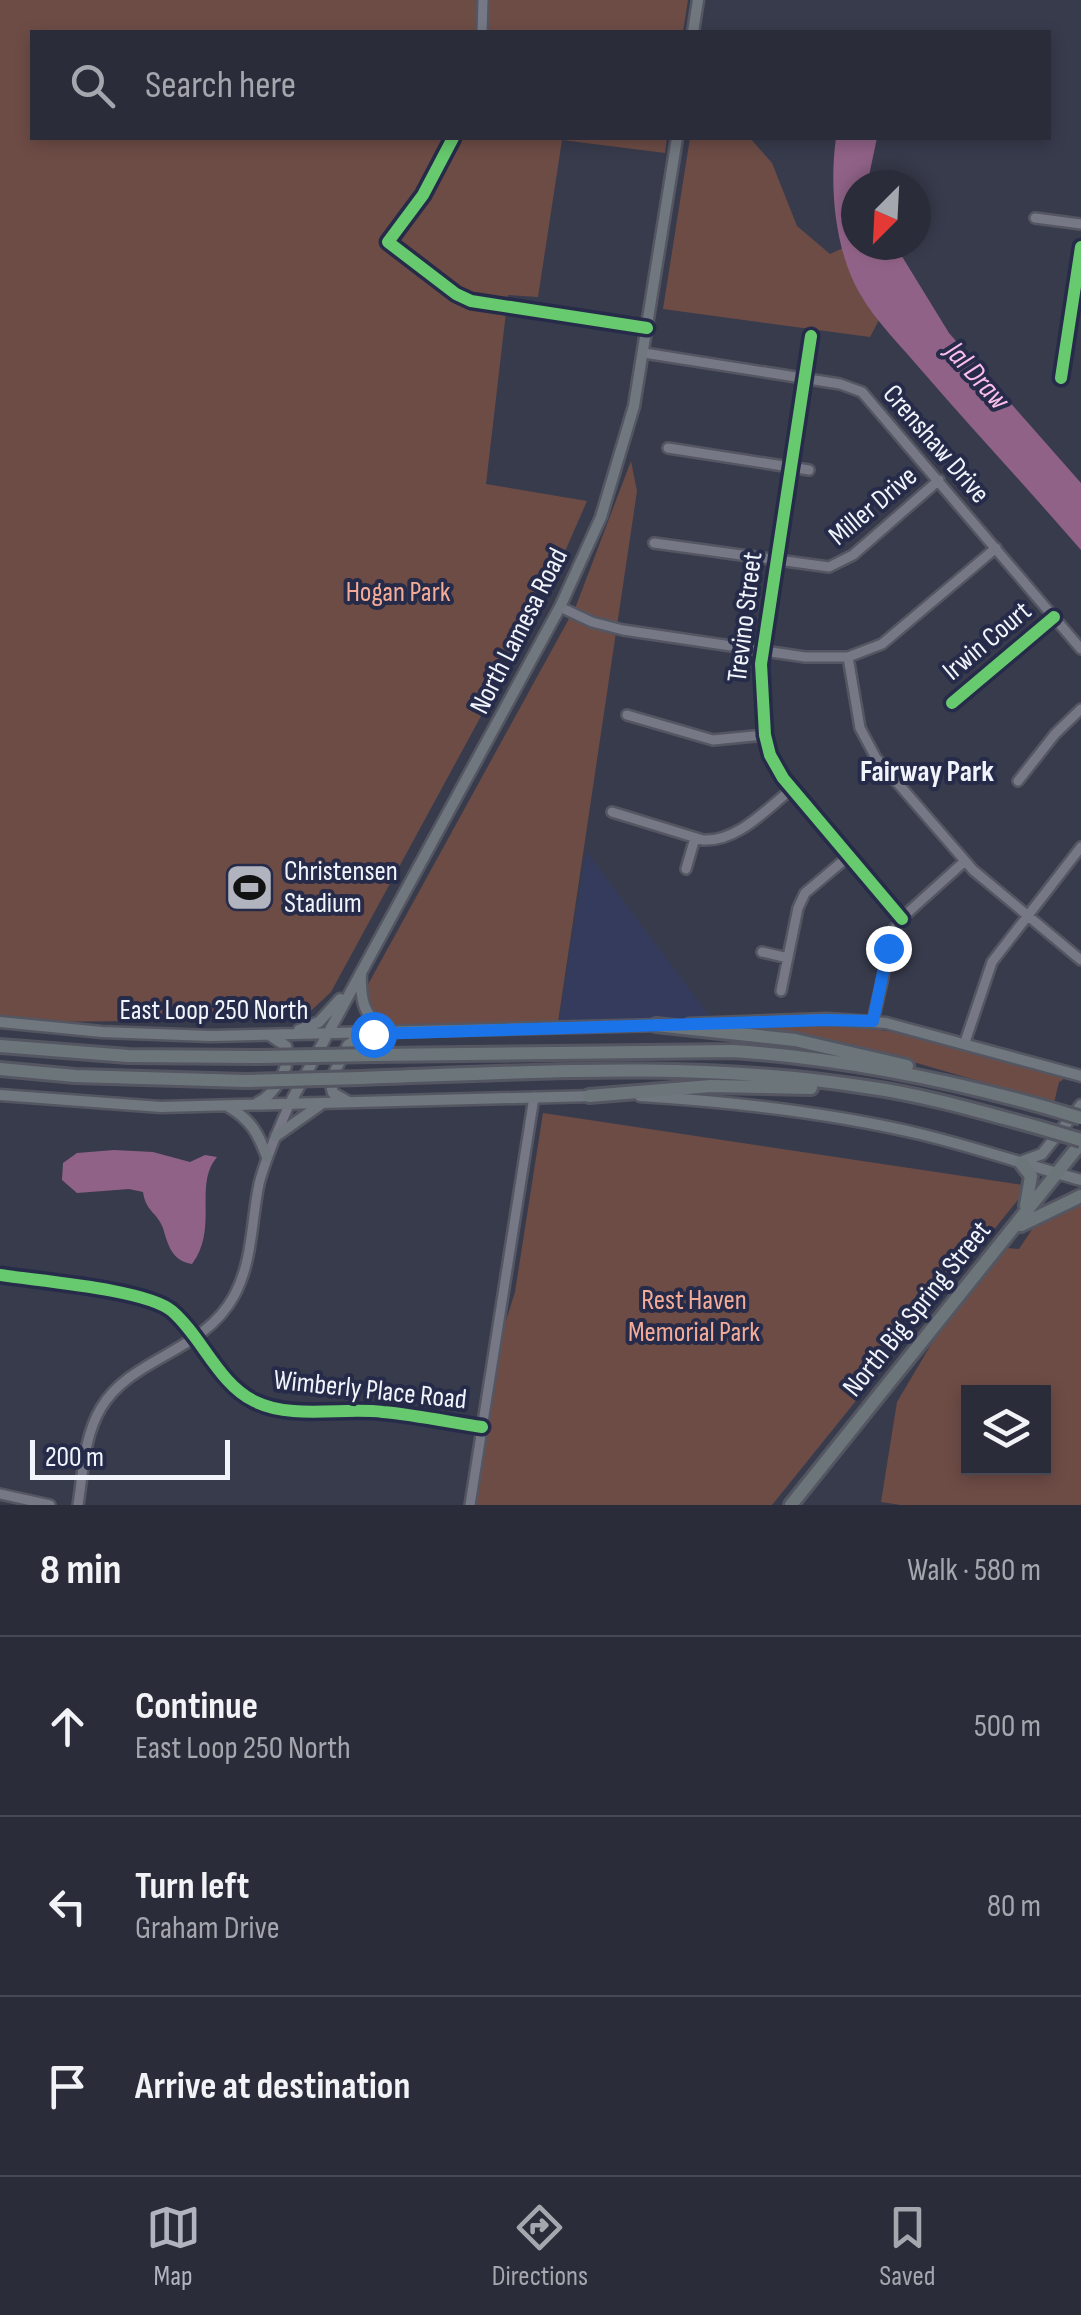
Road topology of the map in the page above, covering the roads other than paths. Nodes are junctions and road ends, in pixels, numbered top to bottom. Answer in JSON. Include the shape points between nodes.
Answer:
{"nodes":[{"id":1,"x":484,"y":0,"type":"edge"},
{"id":2,"x":698,"y":0,"type":"edge"},
{"id":3,"x":482,"y":30,"type":"edge"},
{"id":4,"x":694,"y":30,"type":"edge"},
{"id":5,"x":452,"y":140,"type":"edge"},
{"id":6,"x":677,"y":140,"type":"edge"},
{"id":7,"x":1035,"y":218,"type":"dead end"},
{"id":8,"x":1081,"y":224,"type":"edge"},
{"id":9,"x":1081,"y":247,"type":"edge"},
{"id":10,"x":648,"y":328,"type":"junction"},
{"id":11,"x":811,"y":336,"type":"dead end"},
{"id":12,"x":644,"y":353,"type":"junction"},
{"id":13,"x":805,"y":378,"type":"junction"},
{"id":14,"x":1061,"y":378,"type":"dead end"},
{"id":15,"x":668,"y":448,"type":"dead end"},
{"id":16,"x":791,"y":467,"type":"junction"},
{"id":17,"x":809,"y":470,"type":"dead end"},
{"id":18,"x":939,"y":480,"type":"junction"},
{"id":19,"x":654,"y":543,"type":"dead end"},
{"id":20,"x":996,"y":548,"type":"junction"},
{"id":21,"x":776,"y":561,"type":"junction"},
{"id":22,"x":560,"y":607,"type":"junction"},
{"id":23,"x":1054,"y":616,"type":"junction"},
{"id":24,"x":1081,"y":648,"type":"edge"},
{"id":25,"x":763,"y":650,"type":"junction"},
{"id":26,"x":848,"y":657,"type":"junction"},
{"id":27,"x":952,"y":703,"type":"dead end"},
{"id":28,"x":1081,"y":710,"type":"edge"},
{"id":29,"x":627,"y":715,"type":"dead end"},
{"id":30,"x":765,"y":735,"type":"junction"},
{"id":31,"x":1018,"y":781,"type":"dead end"},
{"id":32,"x":792,"y":789,"type":"junction"},
{"id":33,"x":612,"y":812,"type":"dead end"},
{"id":34,"x":695,"y":838,"type":"junction"},
{"id":35,"x":1081,"y":847,"type":"edge"},
{"id":36,"x":849,"y":856,"type":"junction"},
{"id":37,"x":965,"y":861,"type":"junction"},
{"id":38,"x":686,"y":870,"type":"dead end"},
{"id":39,"x":1026,"y":916,"type":"junction"},
{"id":40,"x":902,"y":919,"type":"junction"},
{"id":41,"x":762,"y":952,"type":"dead end"},
{"id":42,"x":788,"y":958,"type":"junction"},
{"id":43,"x":1081,"y":960,"type":"edge"},
{"id":44,"x":362,"y":970,"type":"junction"},
{"id":45,"x":781,"y":992,"type":"dead end"},
{"id":46,"x":873,"y":1021,"type":"junction"},
{"id":47,"x":0,"y":1022,"type":"edge"},
{"id":48,"x":656,"y":1025,"type":"junction"},
{"id":49,"x":392,"y":1032,"type":"junction"},
{"id":50,"x":327,"y":1034,"type":"junction"},
{"id":51,"x":253,"y":1035,"type":"junction"},
{"id":52,"x":279,"y":1035,"type":"junction"},
{"id":53,"x":965,"y":1042,"type":"junction"},
{"id":54,"x":0,"y":1046,"type":"edge"},
{"id":55,"x":0,"y":1069,"type":"edge"},
{"id":56,"x":1080,"y":1076,"type":"edge"},
{"id":57,"x":986,"y":1091,"type":"junction"},
{"id":58,"x":0,"y":1095,"type":"edge"},
{"id":59,"x":589,"y":1096,"type":"junction"},
{"id":60,"x":534,"y":1097,"type":"junction"},
{"id":61,"x":352,"y":1103,"type":"junction"},
{"id":62,"x":290,"y":1105,"type":"junction"},
{"id":63,"x":320,"y":1105,"type":"junction"},
{"id":64,"x":1081,"y":1105,"type":"edge"},
{"id":65,"x":228,"y":1106,"type":"junction"},
{"id":66,"x":242,"y":1106,"type":"junction"},
{"id":67,"x":967,"y":1108,"type":"junction"},
{"id":68,"x":1081,"y":1118,"type":"edge"},
{"id":69,"x":276,"y":1136,"type":"junction"},
{"id":70,"x":1081,"y":1142,"type":"edge"},
{"id":71,"x":268,"y":1157,"type":"junction"},
{"id":72,"x":1019,"y":1162,"type":"junction"},
{"id":73,"x":1057,"y":1173,"type":"junction"},
{"id":74,"x":1081,"y":1180,"type":"edge"},
{"id":75,"x":1081,"y":1196,"type":"edge"},
{"id":76,"x":1020,"y":1219,"type":"junction"},
{"id":77,"x":1010,"y":1232,"type":"junction"},
{"id":78,"x":0,"y":1275,"type":"edge"},
{"id":79,"x":196,"y":1338,"type":"junction"},
{"id":80,"x":482,"y":1427,"type":"junction"},
{"id":81,"x":0,"y":1494,"type":"edge"},
{"id":82,"x":50,"y":1505,"type":"edge"},
{"id":83,"x":78,"y":1505,"type":"edge"},
{"id":84,"x":470,"y":1505,"type":"edge"},
{"id":85,"x":791,"y":1505,"type":"edge"}],
"edges":[{"from":1,"to":3,"type":"street"},
{"from":2,"to":4,"type":"main road"},
{"from":5,"to":10,"type":"street","via":[[388,242],[472,301]]},
{"from":6,"to":10,"type":"main road","name":"North Lamesa Road"},
{"from":7,"to":8,"type":"street"},
{"from":9,"to":14,"type":"street"},
{"from":10,"to":12,"type":"main road","name":"North Lamesa Road"},
{"from":11,"to":13,"type":"street","name":"Trevino Street"},
{"from":12,"to":13,"type":"street","name":"Crenshaw Drive"},
{"from":12,"to":22,"type":"main road","name":"North Lamesa Road","via":[[614,480]]},
{"from":13,"to":16,"type":"street","name":"Trevino Street"},
{"from":13,"to":18,"type":"street","name":"Crenshaw Drive","via":[[865,394]]},
{"from":15,"to":16,"type":"street"},
{"from":16,"to":17,"type":"street"},
{"from":16,"to":21,"type":"street","name":"Trevino Street"},
{"from":18,"to":20,"type":"street","name":"Crenshaw Drive"},
{"from":18,"to":21,"type":"street","name":"Miller Drive","via":[[845,561],[821,568]]},
{"from":19,"to":21,"type":"street","name":"Miller Drive"},
{"from":20,"to":23,"type":"street","name":"Crenshaw Drive"},
{"from":20,"to":26,"type":"street","via":[[882,644]]},
{"from":21,"to":25,"type":"street","name":"Trevino Street"},
{"from":22,"to":25,"type":"street","via":[[623,630]]},
{"from":22,"to":44,"type":"main road","name":"North Lamesa Road"},
{"from":23,"to":24,"type":"street","name":"Crenshaw Drive"},
{"from":23,"to":27,"type":"street","name":"Irwin Court"},
{"from":25,"to":26,"type":"street"},
{"from":25,"to":30,"type":"street","name":"Trevino Street"},
{"from":26,"to":37,"type":"street","via":[[867,745]]},
{"from":28,"to":31,"type":"street"},
{"from":29,"to":30,"type":"street","via":[[713,740]]},
{"from":30,"to":32,"type":"street","name":"Trevino Street"},
{"from":32,"to":34,"type":"street","via":[[734,834]]},
{"from":32,"to":36,"type":"street","name":"Trevino Street"},
{"from":33,"to":34,"type":"street"},
{"from":34,"to":38,"type":"street"},
{"from":35,"to":39,"type":"street"},
{"from":36,"to":40,"type":"street","name":"Trevino Street"},
{"from":36,"to":42,"type":"street","via":[[805,893]]},
{"from":37,"to":39,"type":"street"},
{"from":37,"to":40,"type":"street"},
{"from":39,"to":43,"type":"street"},
{"from":39,"to":53,"type":"street","via":[[992,962]]},
{"from":40,"to":46,"type":"street","via":[[888,944]]},
{"from":41,"to":42,"type":"street"},
{"from":42,"to":45,"type":"street"},
{"from":44,"to":49,"type":"main road","via":[[364,1008]]},
{"from":44,"to":50,"type":"main road","name":"North Lamesa Road"},
{"from":44,"to":52,"type":"main road","via":[[318,1022]]},
{"from":46,"to":48,"type":"main road","name":"East Loop 250 North"},
{"from":46,"to":53,"type":"main road","name":"East Loop 250 North"},
{"from":47,"to":51,"type":"main road","name":"East Loop 250 North","via":[[136,1034]]},
{"from":48,"to":49,"type":"main road","name":"East Loop 250 North"},
{"from":48,"to":57,"type":"highway","via":[[832,1047]]},
{"from":49,"to":50,"type":"main road","name":"East Loop 250 North"},
{"from":49,"to":61,"type":"main road","via":[[348,1045],[330,1081],[333,1093]]},
{"from":50,"to":52,"type":"main road","name":"East Loop 250 North"},
{"from":50,"to":62,"type":"main road","name":"North Lamesa Road"},
{"from":51,"to":52,"type":"main road","name":"East Loop 250 North"},
{"from":51,"to":66,"type":"main road","via":[[283,1041],[288,1061],[266,1098]]},
{"from":53,"to":56,"type":"main road","name":"East Loop 250 North"},
{"from":54,"to":57,"type":"highway","bridge":true,"via":[[258,1057],[733,1051],[871,1066]]},
{"from":55,"to":67,"type":"highway","bridge":true,"via":[[246,1081],[748,1074],[867,1087]]},
{"from":57,"to":68,"type":"highway","bridge":true},
{"from":58,"to":65,"type":"main road"},
{"from":59,"to":60,"type":"main road"},
{"from":59,"to":67,"type":"highway","via":[[785,1087]]},
{"from":59,"to":72,"type":"main road","via":[[783,1108],[898,1129]]},
{"from":60,"to":61,"type":"main road"},
{"from":60,"to":80,"type":"street"},
{"from":61,"to":63,"type":"main road"},
{"from":62,"to":63,"type":"main road"},
{"from":62,"to":66,"type":"main road"},
{"from":62,"to":69,"type":"street"},
{"from":63,"to":69,"type":"main road"},
{"from":64,"to":72,"type":"main road","via":[[1042,1154]]},
{"from":65,"to":66,"type":"main road"},
{"from":65,"to":71,"type":"main road","via":[[248,1118]]},
{"from":67,"to":70,"type":"highway","bridge":true},
{"from":69,"to":71,"type":"street"},
{"from":70,"to":73,"type":"highway","name":"North Big Spring Street"},
{"from":71,"to":79,"type":"street","via":[[242,1280],[228,1306]]},
{"from":72,"to":73,"type":"main road"},
{"from":72,"to":76,"type":"highway","via":[[1032,1182]]},
{"from":73,"to":74,"type":"main road"},
{"from":73,"to":76,"type":"highway","name":"North Big Spring Street"},
{"from":75,"to":77,"type":"highway"},
{"from":76,"to":77,"type":"highway","name":"North Big Spring Street"},
{"from":77,"to":85,"type":"highway","name":"North Big Spring Street"},
{"from":78,"to":79,"type":"street","name":"Wimberly Place Road","via":[[155,1300]]},
{"from":79,"to":80,"type":"street","name":"Wimberly Place Road","via":[[238,1391],[278,1410],[384,1412]]},
{"from":79,"to":83,"type":"street","via":[[124,1382],[104,1403],[92,1426]]},
{"from":80,"to":84,"type":"street"},
{"from":81,"to":82,"type":"street"}]}
